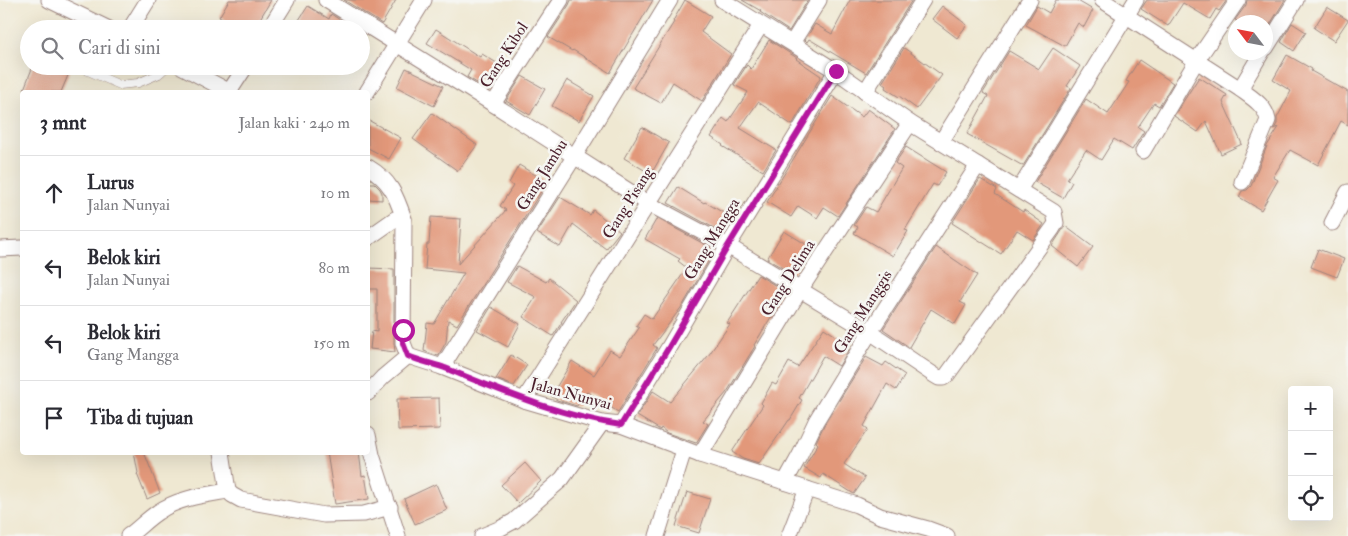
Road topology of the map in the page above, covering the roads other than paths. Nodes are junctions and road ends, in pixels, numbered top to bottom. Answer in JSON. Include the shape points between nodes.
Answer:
{"nodes":[{"id":1,"x":49,"y":0,"type":"edge"},
{"id":2,"x":148,"y":0,"type":"edge"},
{"id":3,"x":287,"y":0,"type":"edge"},
{"id":4,"x":326,"y":0,"type":"edge"},
{"id":5,"x":424,"y":0,"type":"edge"},
{"id":6,"x":561,"y":0,"type":"edge"},
{"id":7,"x":670,"y":0,"type":"edge"},
{"id":8,"x":722,"y":0,"type":"edge"},
{"id":9,"x":819,"y":0,"type":"edge"},
{"id":10,"x":923,"y":0,"type":"edge"},
{"id":11,"x":1030,"y":0,"type":"edge"},
{"id":12,"x":1102,"y":0,"type":"edge"},
{"id":13,"x":1136,"y":0,"type":"edge"},
{"id":14,"x":1238,"y":0,"type":"edge"},
{"id":15,"x":1296,"y":0,"type":"edge"},
{"id":16,"x":1127,"y":16,"type":"junction"},
{"id":17,"x":90,"y":20,"type":"edge"},
{"id":18,"x":136,"y":20,"type":"edge"},
{"id":19,"x":275,"y":20,"type":"edge"},
{"id":20,"x":358,"y":20,"type":"edge"},
{"id":21,"x":761,"y":25,"type":"junction"},
{"id":22,"x":370,"y":27,"type":"edge"},
{"id":23,"x":1273,"y":37,"type":"edge"},
{"id":24,"x":792,"y":43,"type":"junction"},
{"id":25,"x":397,"y":44,"type":"junction"},
{"id":26,"x":1197,"y":60,"type":"junction"},
{"id":27,"x":1257,"y":60,"type":"edge"},
{"id":28,"x":836,"y":71,"type":"junction"},
{"id":29,"x":97,"y":75,"type":"edge"},
{"id":30,"x":157,"y":75,"type":"edge"},
{"id":31,"x":198,"y":75,"type":"edge"},
{"id":32,"x":240,"y":75,"type":"edge"},
{"id":33,"x":1240,"y":89,"type":"junction"},
{"id":34,"x":226,"y":90,"type":"edge"},
{"id":35,"x":231,"y":90,"type":"edge"},
{"id":36,"x":367,"y":90,"type":"edge"},
{"id":37,"x":866,"y":92,"type":"junction"},
{"id":38,"x":494,"y":104,"type":"junction"},
{"id":39,"x":910,"y":123,"type":"junction"},
{"id":40,"x":941,"y":142,"type":"junction"},
{"id":41,"x":1143,"y":150,"type":"dead end"},
{"id":42,"x":574,"y":157,"type":"junction"},
{"id":43,"x":978,"y":165,"type":"junction"},
{"id":44,"x":370,"y":168,"type":"edge"},
{"id":45,"x":1242,"y":182,"type":"dead end"},
{"id":46,"x":1019,"y":190,"type":"junction"},
{"id":47,"x":1348,"y":192,"type":"edge"},
{"id":48,"x":649,"y":204,"type":"junction"},
{"id":49,"x":404,"y":219,"type":"junction"},
{"id":50,"x":1332,"y":222,"type":"dead end"},
{"id":51,"x":370,"y":237,"type":"edge"},
{"id":52,"x":728,"y":246,"type":"junction"},
{"id":53,"x":20,"y":248,"type":"edge"},
{"id":54,"x":0,"y":249,"type":"edge"},
{"id":55,"x":800,"y":290,"type":"junction"},
{"id":56,"x":870,"y":332,"type":"junction"},
{"id":57,"x":408,"y":356,"type":"junction"},
{"id":58,"x":442,"y":367,"type":"junction"},
{"id":59,"x":370,"y":391,"type":"edge"},
{"id":60,"x":524,"y":400,"type":"junction"},
{"id":61,"x":602,"y":422,"type":"junction"},
{"id":62,"x":621,"y":425,"type":"junction"},
{"id":63,"x":370,"y":445,"type":"edge"},
{"id":64,"x":684,"y":450,"type":"junction"},
{"id":65,"x":222,"y":455,"type":"edge"},
{"id":66,"x":700,"y":455,"type":"junction"},
{"id":67,"x":785,"y":482,"type":"junction"},
{"id":68,"x":807,"y":489,"type":"junction"},
{"id":69,"x":228,"y":491,"type":"junction"},
{"id":70,"x":390,"y":507,"type":"junction"},
{"id":71,"x":927,"y":532,"type":"edge"},
{"id":72,"x":128,"y":536,"type":"edge"},
{"id":73,"x":398,"y":536,"type":"edge"},
{"id":74,"x":482,"y":536,"type":"edge"},
{"id":75,"x":657,"y":536,"type":"edge"},
{"id":76,"x":789,"y":536,"type":"edge"},
{"id":77,"x":947,"y":536,"type":"edge"}],
"edges":[{"from":1,"to":17,"type":"street"},
{"from":2,"to":18,"type":"street"},
{"from":3,"to":19,"type":"street"},
{"from":4,"to":20,"type":"street"},
{"from":5,"to":25,"type":"street"},
{"from":6,"to":38,"type":"street","name":"Gang Kibol"},
{"from":7,"to":42,"type":"street","name":"Gang Jambu"},
{"from":8,"to":21,"type":"street"},
{"from":9,"to":24,"type":"street"},
{"from":10,"to":37,"type":"street"},
{"from":11,"to":40,"type":"street"},
{"from":12,"to":16,"type":"street"},
{"from":13,"to":16,"type":"street"},
{"from":14,"to":26,"type":"street"},
{"from":15,"to":23,"type":"street"},
{"from":16,"to":26,"type":"street"},
{"from":16,"to":46,"type":"street"},
{"from":21,"to":24,"type":"street"},
{"from":21,"to":48,"type":"street","name":"Gang Pisang"},
{"from":22,"to":25,"type":"street"},
{"from":24,"to":28,"type":"street"},
{"from":25,"to":36,"type":"street"},
{"from":25,"to":38,"type":"street"},
{"from":26,"to":33,"type":"street"},
{"from":26,"to":41,"type":"street"},
{"from":27,"to":33,"type":"street"},
{"from":28,"to":37,"type":"street"},
{"from":28,"to":52,"type":"street","name":"Gang Mangga"},
{"from":29,"to":30,"type":"lane","via":[[120,85],[138,83]]},
{"from":31,"to":34,"type":"street"},
{"from":32,"to":35,"type":"street"},
{"from":33,"to":45,"type":"street","via":[[1260,104],[1268,120]]},
{"from":37,"to":39,"type":"street"},
{"from":38,"to":42,"type":"street"},
{"from":39,"to":40,"type":"street"},
{"from":39,"to":55,"type":"street","name":"Gang Delima"},
{"from":40,"to":43,"type":"street"},
{"from":42,"to":48,"type":"street"},
{"from":42,"to":58,"type":"street","name":"Gang Jambu"},
{"from":43,"to":46,"type":"street"},
{"from":43,"to":56,"type":"street","name":"Gang Manggis"},
{"from":44,"to":49,"type":"street","via":[[384,177]]},
{"from":46,"to":56,"type":"street","via":[[1054,212],[1056,223],[944,378],[939,378]]},
{"from":47,"to":50,"type":"street"},
{"from":48,"to":52,"type":"street"},
{"from":48,"to":60,"type":"street","name":"Gang Pisang"},
{"from":49,"to":51,"type":"street","via":[[395,219]]},
{"from":49,"to":57,"type":"street","via":[[403,343]]},
{"from":52,"to":55,"type":"street"},
{"from":52,"to":62,"type":"street","name":"Gang Mangga"},
{"from":53,"to":54,"type":"street"},
{"from":55,"to":56,"type":"street"},
{"from":55,"to":66,"type":"street","name":"Gang Delima"},
{"from":56,"to":67,"type":"street","name":"Gang Manggis","via":[[816,421]]},
{"from":57,"to":58,"type":"street","name":"Jalan Nunyai"},
{"from":57,"to":59,"type":"street"},
{"from":58,"to":60,"type":"street","name":"Jalan Nunyai"},
{"from":60,"to":61,"type":"street","name":"Jalan Nunyai"},
{"from":61,"to":62,"type":"street","name":"Jalan Nunyai"},
{"from":61,"to":74,"type":"street","via":[[562,479],[514,521]]},
{"from":62,"to":64,"type":"street","name":"Jalan Nunyai"},
{"from":63,"to":70,"type":"street"},
{"from":64,"to":66,"type":"street","name":"Jalan Nunyai"},
{"from":64,"to":75,"type":"street"},
{"from":65,"to":69,"type":"street"},
{"from":66,"to":67,"type":"street","name":"Jalan Nunyai"},
{"from":67,"to":68,"type":"street","name":"Jalan Nunyai"},
{"from":68,"to":71,"type":"street","name":"Jalan Nunyai"},
{"from":68,"to":76,"type":"street"},
{"from":69,"to":70,"type":"street","via":[[241,500],[324,514],[364,514]]},
{"from":69,"to":72,"type":"street","via":[[178,502]]},
{"from":70,"to":73,"type":"street"},
{"from":71,"to":77,"type":"street","name":"Jalan Nunyai"}]}
